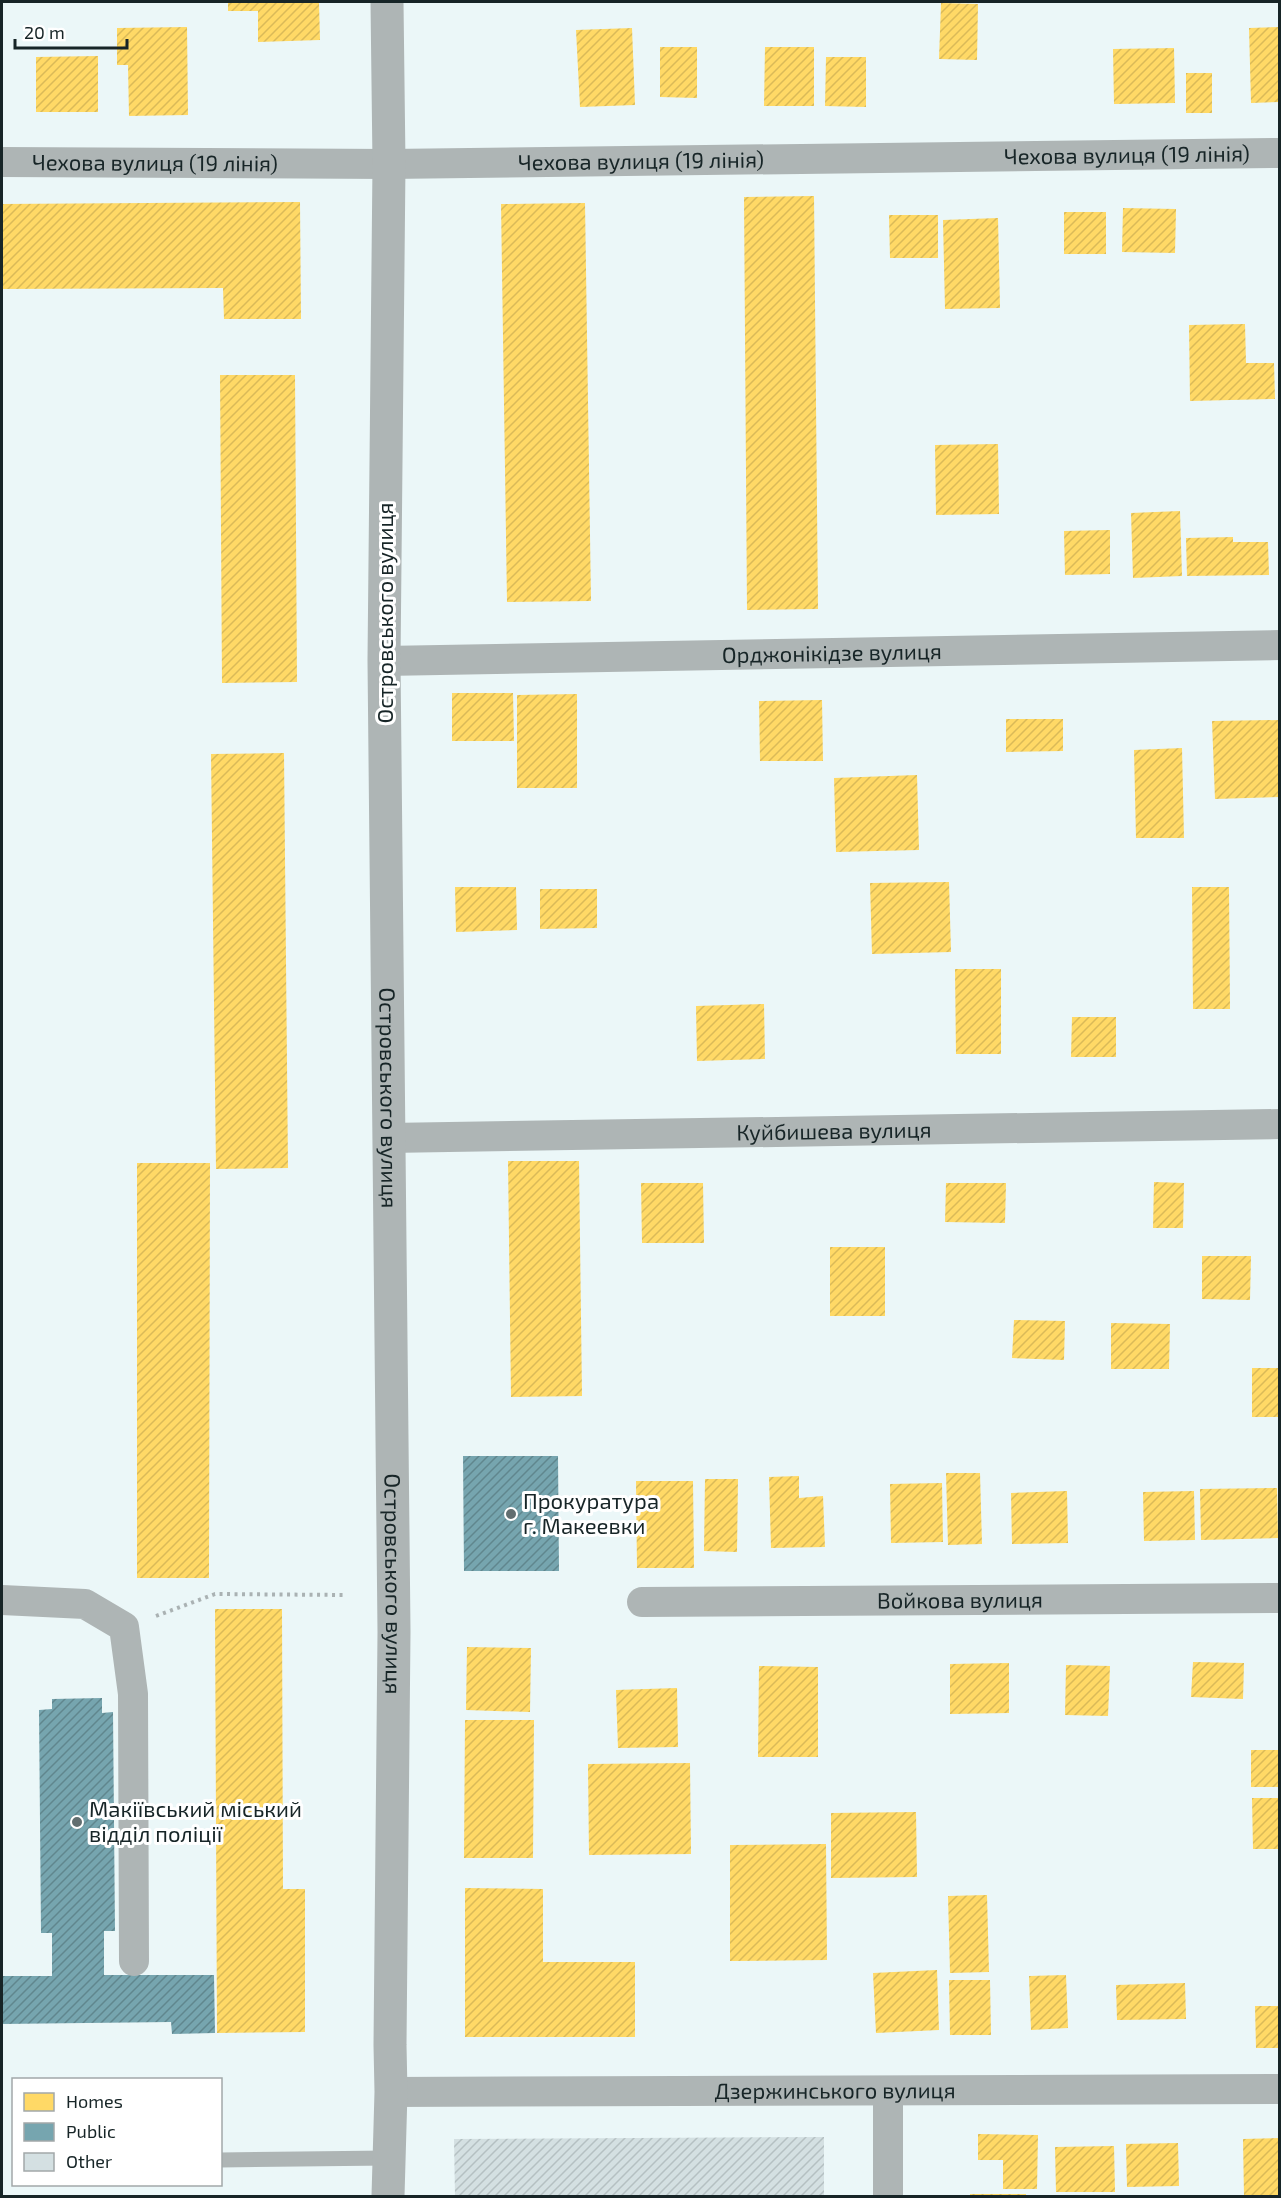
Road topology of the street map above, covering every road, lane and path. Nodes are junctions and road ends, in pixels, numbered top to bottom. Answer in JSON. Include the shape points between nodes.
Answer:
{"nodes":[{"id":1,"x":387,"y":2,"type":"edge"},
{"id":2,"x":1280,"y":153,"type":"edge"},
{"id":3,"x":2,"y":162,"type":"edge"},
{"id":4,"x":389,"y":164,"type":"junction"},
{"id":5,"x":1280,"y":645,"type":"edge"},
{"id":6,"x":384,"y":661,"type":"junction"},
{"id":7,"x":1280,"y":1124,"type":"edge"},
{"id":8,"x":388,"y":1138,"type":"junction"},
{"id":9,"x":347,"y":1595,"type":"dead end"},
{"id":10,"x":1280,"y":1598,"type":"edge"},
{"id":11,"x":2,"y":1600,"type":"edge"},
{"id":12,"x":642,"y":1602,"type":"dead end"},
{"id":13,"x":124,"y":1627,"type":"junction"},
{"id":14,"x":134,"y":1961,"type":"dead end"},
{"id":15,"x":1280,"y":2090,"type":"edge"},
{"id":16,"x":888,"y":2091,"type":"junction"},
{"id":17,"x":391,"y":2092,"type":"junction"},
{"id":18,"x":389,"y":2158,"type":"junction"},
{"id":19,"x":222,"y":2160,"type":"edge"},
{"id":20,"x":388,"y":2196,"type":"edge"},
{"id":21,"x":888,"y":2196,"type":"edge"}],
"edges":[{"from":1,"to":4,"type":"street","name":"Островського вулиця"},
{"from":2,"to":4,"type":"street","name":"Чехова вулиця (19 лiнiя)"},
{"from":3,"to":4,"type":"street","name":"Чехова вулиця (19 лiнiя)"},
{"from":4,"to":6,"type":"street","name":"Островського вулиця"},
{"from":5,"to":6,"type":"street","name":"Орджонікідзе вулиця"},
{"from":6,"to":8,"type":"street","name":"Островського вулиця"},
{"from":7,"to":8,"type":"street","name":"Куйбишева вулиця"},
{"from":8,"to":17,"type":"street","name":"Островського вулиця","via":[[394,1632]]},
{"from":9,"to":13,"type":"path","via":[[215,1594]]},
{"from":10,"to":12,"type":"street","name":"Войкова вулиця"},
{"from":11,"to":13,"type":"street","via":[[85,1604]]},
{"from":13,"to":14,"type":"street","via":[[133,1694]]},
{"from":15,"to":16,"type":"street","name":"Дзержинського вулиця"},
{"from":16,"to":17,"type":"street","name":"Дзержинського вулиця"},
{"from":16,"to":21,"type":"street"},
{"from":17,"to":18,"type":"street","name":"Островського вулиця"},
{"from":18,"to":19,"type":"lane"},
{"from":18,"to":20,"type":"street","name":"Островського вулиця"}]}
